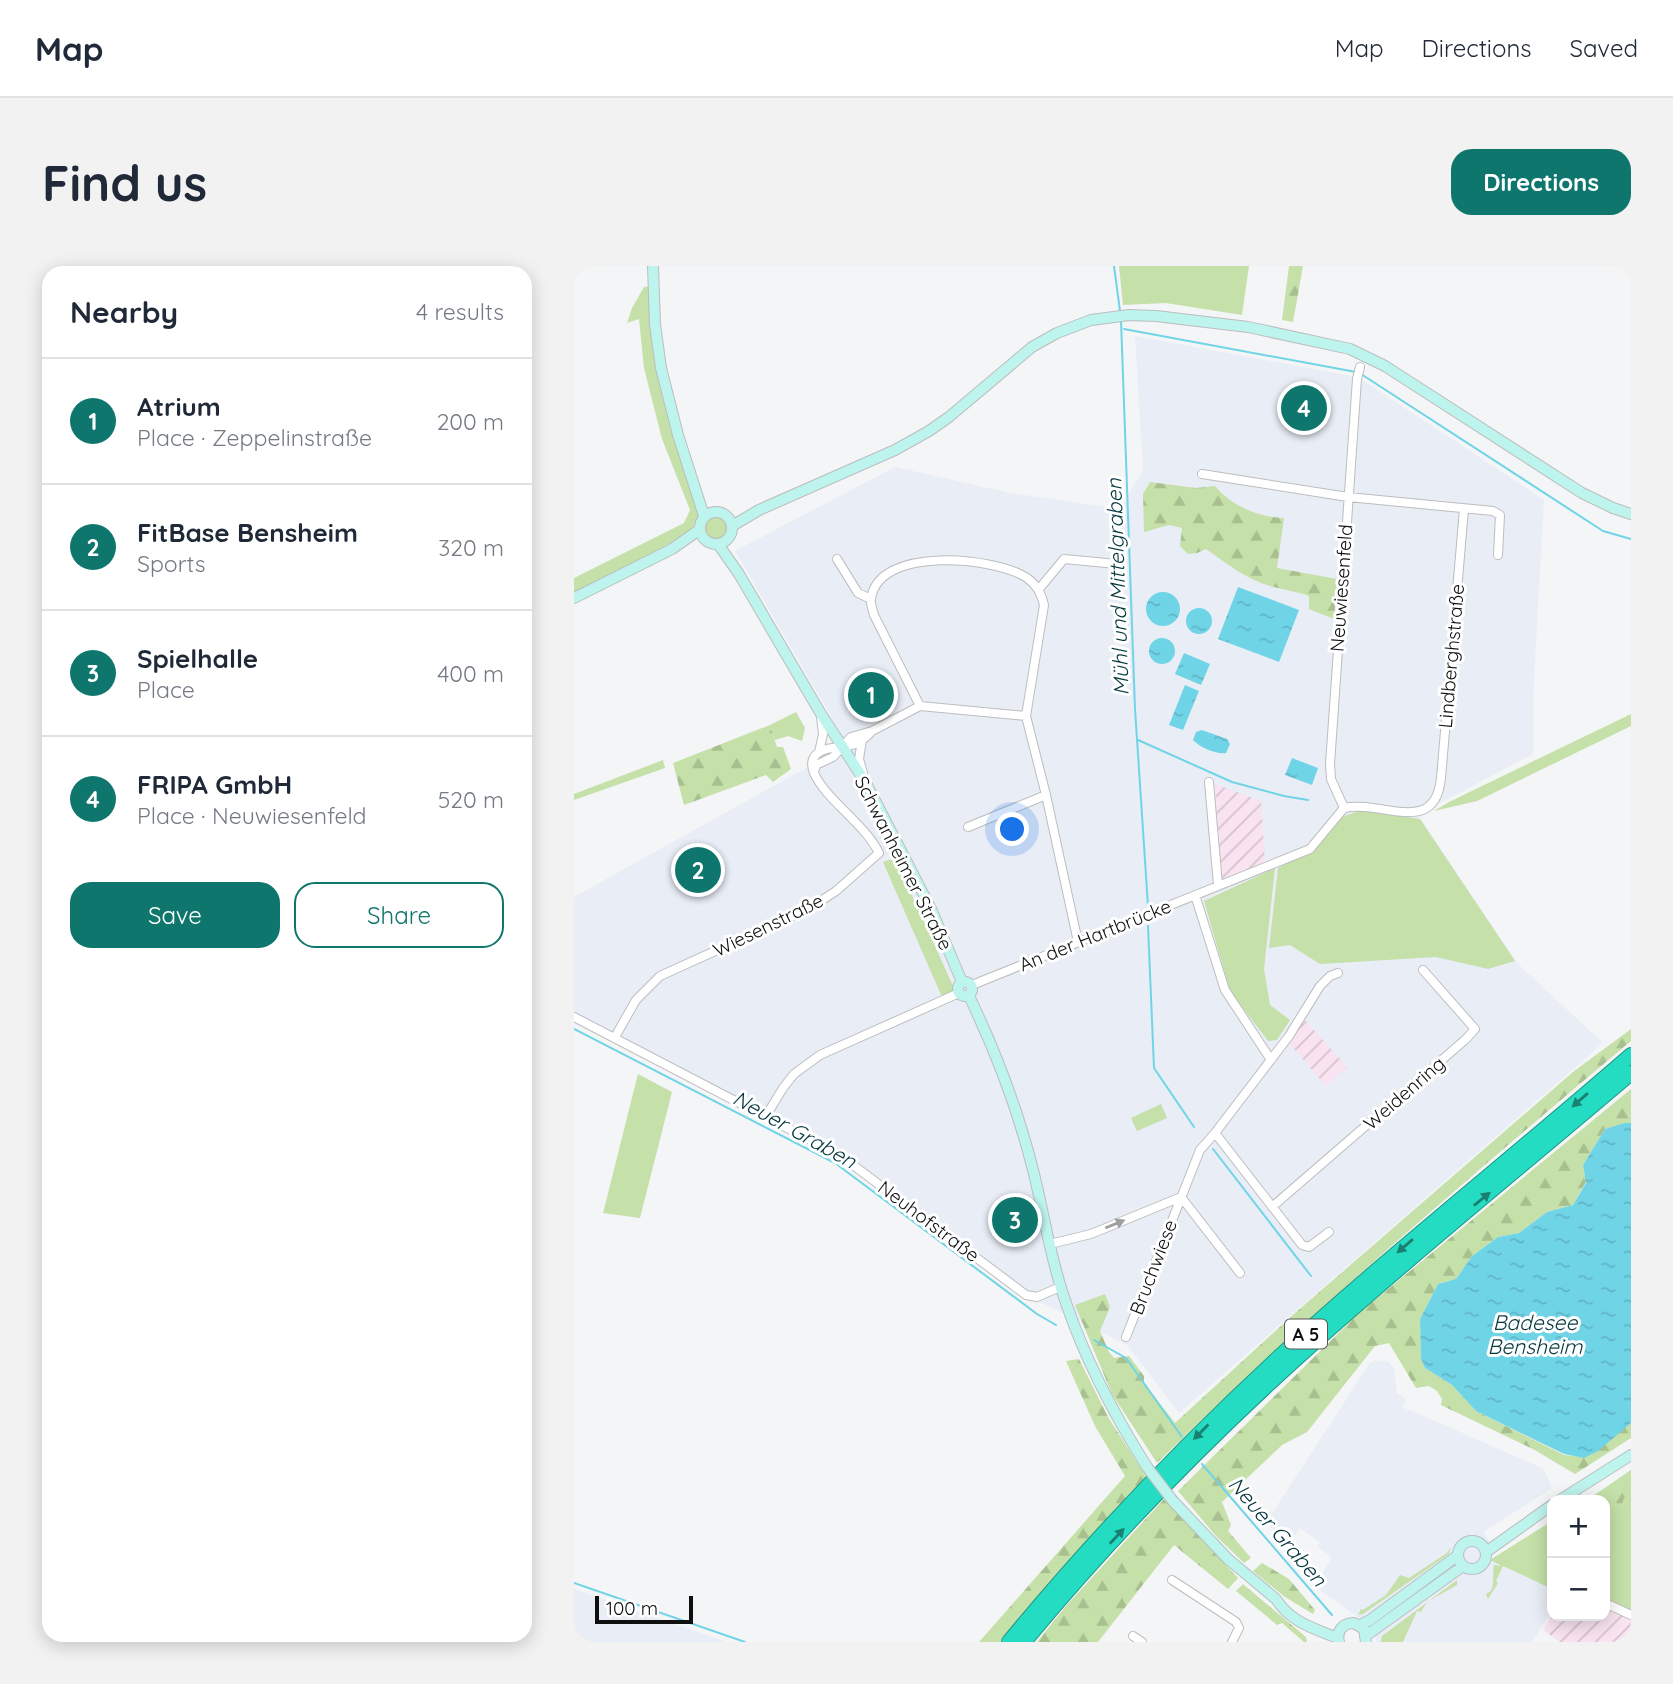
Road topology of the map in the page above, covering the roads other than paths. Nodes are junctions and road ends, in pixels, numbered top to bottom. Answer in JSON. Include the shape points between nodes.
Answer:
{"nodes":[{"id":1,"x":653,"y":266,"type":"edge"},
{"id":2,"x":1360,"y":367,"type":"dead end"},
{"id":3,"x":1202,"y":474,"type":"dead end"},
{"id":4,"x":1348,"y":497,"type":"junction"},
{"id":5,"x":1464,"y":509,"type":"junction"},
{"id":6,"x":709,"y":513,"type":"junction"},
{"id":7,"x":1631,"y":514,"type":"edge"},
{"id":8,"x":730,"y":521,"type":"junction"},
{"id":9,"x":701,"y":535,"type":"junction"},
{"id":10,"x":722,"y":542,"type":"junction"},
{"id":11,"x":1498,"y":555,"type":"dead end"},
{"id":12,"x":837,"y":559,"type":"dead end"},
{"id":13,"x":1117,"y":564,"type":"dead end"},
{"id":14,"x":1039,"y":589,"type":"junction"},
{"id":15,"x":574,"y":598,"type":"edge"},
{"id":16,"x":871,"y":599,"type":"junction"},
{"id":17,"x":920,"y":706,"type":"junction"},
{"id":18,"x":821,"y":714,"type":"junction"},
{"id":19,"x":1026,"y":716,"type":"junction"},
{"id":20,"x":872,"y":731,"type":"junction"},
{"id":21,"x":862,"y":740,"type":"junction"},
{"id":22,"x":842,"y":746,"type":"junction"},
{"id":23,"x":819,"y":752,"type":"junction"},
{"id":24,"x":814,"y":772,"type":"junction"},
{"id":25,"x":1209,"y":782,"type":"dead end"},
{"id":26,"x":866,"y":783,"type":"junction"},
{"id":27,"x":1046,"y":795,"type":"junction"},
{"id":28,"x":1344,"y":808,"type":"junction"},
{"id":29,"x":968,"y":827,"type":"dead end"},
{"id":30,"x":1218,"y":885,"type":"junction"},
{"id":31,"x":1195,"y":895,"type":"junction"},
{"id":32,"x":1078,"y":942,"type":"junction"},
{"id":33,"x":1423,"y":970,"type":"dead end"},
{"id":34,"x":1338,"y":973,"type":"dead end"},
{"id":35,"x":965,"y":989,"type":"junction"},
{"id":36,"x":574,"y":1017,"type":"edge"},
{"id":37,"x":615,"y":1037,"type":"junction"},
{"id":38,"x":1631,"y":1055,"type":"edge"},
{"id":39,"x":1270,"y":1060,"type":"junction"},
{"id":40,"x":1631,"y":1073,"type":"edge"},
{"id":41,"x":766,"y":1116,"type":"junction"},
{"id":42,"x":1215,"y":1133,"type":"junction"},
{"id":43,"x":1181,"y":1197,"type":"junction"},
{"id":44,"x":1272,"y":1207,"type":"junction"},
{"id":45,"x":1329,"y":1233,"type":"dead end"},
{"id":46,"x":1050,"y":1244,"type":"junction"},
{"id":47,"x":1240,"y":1273,"type":"dead end"},
{"id":48,"x":1060,"y":1287,"type":"junction"},
{"id":49,"x":1126,"y":1337,"type":"dead end"},
{"id":50,"x":1631,"y":1455,"type":"edge"},
{"id":51,"x":1568,"y":1495,"type":"edge"},
{"id":52,"x":1547,"y":1508,"type":"edge"},
{"id":53,"x":1483,"y":1547,"type":"junction"},
{"id":54,"x":1460,"y":1561,"type":"junction"},
{"id":55,"x":1172,"y":1580,"type":"dead end"},
{"id":56,"x":1276,"y":1600,"type":"junction"},
{"id":57,"x":1610,"y":1605,"type":"edge"},
{"id":58,"x":1631,"y":1615,"type":"edge"},
{"id":59,"x":1360,"y":1625,"type":"junction"},
{"id":60,"x":1308,"y":1627,"type":"junction"},
{"id":61,"x":1133,"y":1636,"type":"dead end"},
{"id":62,"x":1366,"y":1638,"type":"edge"},
{"id":63,"x":1339,"y":1639,"type":"edge"},
{"id":64,"x":1009,"y":1642,"type":"edge"},
{"id":65,"x":1024,"y":1642,"type":"edge"},
{"id":66,"x":1142,"y":1642,"type":"edge"},
{"id":67,"x":1233,"y":1642,"type":"edge"},
{"id":68,"x":1316,"y":1642,"type":"edge"}],
"edges":[{"from":1,"to":6,"type":"main road","via":[[661,368],[678,435]]},
{"from":2,"to":4,"type":"street","name":"Neuwiesenfeld"},
{"from":3,"to":4,"type":"street"},
{"from":4,"to":5,"type":"street"},
{"from":4,"to":28,"type":"street","name":"Neuwiesenfeld","via":[[1330,764],[1331,779]]},
{"from":5,"to":11,"type":"street","via":[[1500,515]]},
{"from":5,"to":28,"type":"street","name":"Lindberghstraße","via":[[1440,793],[1436,802],[1420,812],[1367,805]]},
{"from":6,"to":8,"type":"main road"},
{"from":6,"to":9,"type":"main road"},
{"from":7,"to":8,"type":"main road","via":[[1582,493],[1385,366],[1350,349],[1248,327],[1129,315],[1090,320],[1057,333],[1032,347],[949,417],[909,443]]},
{"from":8,"to":10,"type":"main road"},
{"from":9,"to":10,"type":"main road"},
{"from":9,"to":15,"type":"main road"},
{"from":10,"to":18,"type":"main road","name":"Schwanheimer Straße"},
{"from":12,"to":16,"type":"street","via":[[858,593]]},
{"from":13,"to":14,"type":"street","via":[[1064,559]]},
{"from":14,"to":16,"type":"street","via":[[1020,574],[947,558],[895,570],[877,586]]},
{"from":14,"to":19,"type":"street","via":[[1044,605]]},
{"from":16,"to":17,"type":"street","via":[[874,615]]},
{"from":17,"to":19,"type":"street"},
{"from":17,"to":20,"type":"street"},
{"from":18,"to":22,"type":"main road","name":"Schwanheimer Straße"},
{"from":18,"to":23,"type":"street"},
{"from":19,"to":27,"type":"street"},
{"from":20,"to":21,"type":"street"},
{"from":20,"to":22,"type":"street","via":[[852,737]]},
{"from":21,"to":22,"type":"street"},
{"from":21,"to":26,"type":"street","via":[[859,760]]},
{"from":22,"to":23,"type":"street"},
{"from":22,"to":24,"type":"street","via":[[833,757],[816,765]]},
{"from":22,"to":26,"type":"main road","name":"Schwanheimer Straße"},
{"from":23,"to":24,"type":"street","via":[[812,761]]},
{"from":24,"to":37,"type":"street","name":"Wiesenstraße","via":[[879,853],[810,908],[660,975],[636,1000]]},
{"from":25,"to":30,"type":"street"},
{"from":26,"to":35,"type":"main road","name":"Schwanheimer Straße","via":[[932,911]]},
{"from":27,"to":29,"type":"street"},
{"from":27,"to":32,"type":"street"},
{"from":28,"to":30,"type":"street","name":"An der Hartbrücke","via":[[1310,849]]},
{"from":30,"to":31,"type":"street","name":"An der Hartbrücke"},
{"from":31,"to":32,"type":"street","name":"An der Hartbrücke"},
{"from":31,"to":39,"type":"street","via":[[1225,990]]},
{"from":32,"to":35,"type":"street","name":"An der Hartbrücke"},
{"from":33,"to":44,"type":"street","name":"Weidenring","via":[[1475,1028]]},
{"from":34,"to":39,"type":"street","via":[[1320,986]]},
{"from":35,"to":41,"type":"street","name":"An der Hartbrücke","via":[[820,1055],[794,1074]]},
{"from":35,"to":46,"type":"main road","name":"Schwanheimer Straße","via":[[1017,1116]]},
{"from":36,"to":37,"type":"street","name":"Neuhofstraße"},
{"from":37,"to":41,"type":"street","name":"Neuhofstraße"},
{"from":38,"to":64,"type":"highway","number":"A 5","one_way":true,"via":[[1409,1243],[1226,1407],[1128,1505]]},
{"from":39,"to":42,"type":"street"},
{"from":65,"to":40,"type":"highway","number":"A 5","one_way":true,"via":[[1137,1515],[1286,1368]]},
{"from":41,"to":48,"type":"street","name":"Neuhofstraße","via":[[841,1156],[1026,1294],[1037,1297]]},
{"from":42,"to":43,"type":"street","name":"Bruchwiese","via":[[1200,1150]]},
{"from":42,"to":44,"type":"street"},
{"from":46,"to":43,"type":"street","one_way":true,"via":[[1091,1234]]},
{"from":43,"to":47,"type":"street"},
{"from":43,"to":49,"type":"street","name":"Bruchwiese"},
{"from":44,"to":45,"type":"street","via":[[1306,1247]]},
{"from":46,"to":48,"type":"main road","name":"Schwanheimer Straße"},
{"from":48,"to":56,"type":"main road","name":"Schwanheimer Straße","bridge":true,"via":[[1096,1380],[1147,1467],[1236,1566]]},
{"from":50,"to":51,"type":"main road"},
{"from":52,"to":53,"type":"main road","via":[[1533,1521]]},
{"from":53,"to":54,"type":"main road","via":[[1474,1541],[1464,1543],[1458,1550]]},
{"from":53,"to":54,"type":"main road","via":[[1485,1561],[1478,1568]]},
{"from":54,"to":59,"type":"main road"},
{"from":54,"to":62,"type":"main road"},
{"from":55,"to":67,"type":"street","via":[[1236,1622],[1239,1628]]},
{"from":56,"to":60,"type":"main road"},
{"from":56,"to":63,"type":"main road"},
{"from":57,"to":58,"type":"street"},
{"from":59,"to":62,"type":"main road"},
{"from":59,"to":63,"type":"main road","via":[[1349,1623]]},
{"from":60,"to":63,"type":"main road"},
{"from":60,"to":68,"type":"main road"},
{"from":61,"to":66,"type":"street"}]}
